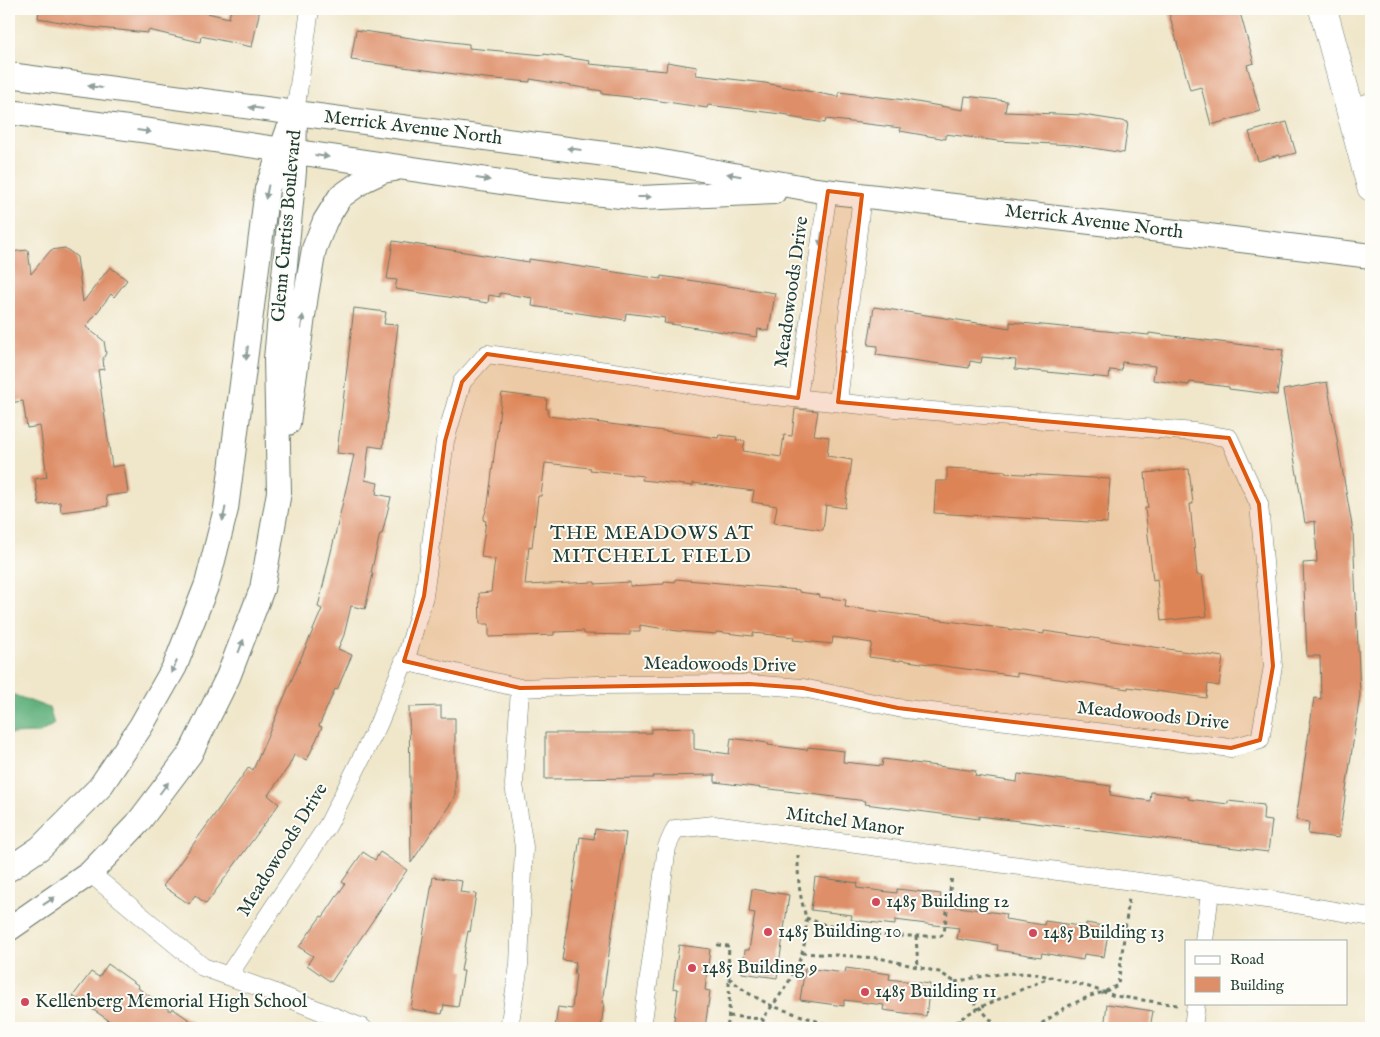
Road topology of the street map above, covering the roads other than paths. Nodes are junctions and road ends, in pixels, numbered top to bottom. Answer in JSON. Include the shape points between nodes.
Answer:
{"nodes":[{"id":1,"x":310,"y":9,"type":"edge"},
{"id":2,"x":1323,"y":9,"type":"edge"},
{"id":3,"x":9,"y":75,"type":"edge"},
{"id":4,"x":1360,"y":105,"type":"edge"},
{"id":5,"x":9,"y":112,"type":"edge"},
{"id":6,"x":295,"y":113,"type":"junction"},
{"id":7,"x":288,"y":151,"type":"junction"},
{"id":8,"x":403,"y":168,"type":"junction"},
{"id":9,"x":1371,"y":187,"type":"edge"},
{"id":10,"x":822,"y":190,"type":"junction"},
{"id":11,"x":862,"y":196,"type":"junction"},
{"id":12,"x":1371,"y":256,"type":"edge"},
{"id":13,"x":798,"y":398,"type":"junction"},
{"id":14,"x":838,"y":402,"type":"junction"},
{"id":15,"x":279,"y":492,"type":"junction"},
{"id":16,"x":404,"y":661,"type":"junction"},
{"id":17,"x":520,"y":688,"type":"junction"},
{"id":18,"x":9,"y":869,"type":"edge"},
{"id":19,"x":90,"y":873,"type":"junction"},
{"id":20,"x":1210,"y":892,"type":"junction"},
{"id":21,"x":1371,"y":917,"type":"edge"},
{"id":22,"x":9,"y":929,"type":"edge"},
{"id":23,"x":1204,"y":940,"type":"edge"},
{"id":24,"x":228,"y":976,"type":"junction"},
{"id":25,"x":1189,"y":1004,"type":"edge"},
{"id":26,"x":363,"y":1028,"type":"edge"},
{"id":27,"x":509,"y":1028,"type":"edge"},
{"id":28,"x":642,"y":1028,"type":"edge"},
{"id":29,"x":1193,"y":1028,"type":"edge"}],
"edges":[{"from":1,"to":6,"type":"street"},
{"from":2,"to":4,"type":"main road"},
{"from":6,"to":3,"type":"main road","name":"Merrick Avenue North","one_way":true},
{"from":4,"to":9,"type":"main road"},
{"from":5,"to":7,"type":"main road","name":"Merrick Avenue North","one_way":true},
{"from":6,"to":7,"type":"main road","name":"Glenn Curtiss Boulevard"},
{"from":10,"to":6,"type":"main road","name":"Merrick Avenue North","one_way":true,"via":[[651,160]]},
{"from":7,"to":8,"type":"main road","name":"Merrick Avenue North","one_way":true},
{"from":7,"to":15,"type":"main road","name":"Glenn Curtiss Boulevard","via":[[294,171],[276,359]]},
{"from":7,"to":18,"type":"main road","name":"Glenn Curtiss Boulevard","one_way":true,"via":[[267,189],[226,510],[207,584],[175,666],[141,726],[100,787],[40,848]]},
{"from":8,"to":10,"type":"main road","name":"Merrick Avenue North","one_way":true,"via":[[640,198]]},
{"from":15,"to":8,"type":"main road","one_way":true,"via":[[314,249],[325,221],[340,197],[383,171]]},
{"from":10,"to":11,"type":"main road","name":"Merrick Avenue North"},
{"from":10,"to":13,"type":"street","name":"Meadowoods Drive","one_way":true},
{"from":11,"to":12,"type":"main road","name":"Merrick Avenue North"},
{"from":14,"to":11,"type":"street","one_way":true},
{"from":13,"to":14,"type":"street","name":"Meadowoods Drive"},
{"from":13,"to":16,"type":"street","name":"Meadowoods Drive","via":[[734,392],[487,354],[462,382],[445,441],[424,596]]},
{"from":14,"to":17,"type":"street","name":"Meadowoods Drive","via":[[1195,432],[1229,438],[1260,504],[1273,666],[1260,740],[1231,748],[898,708],[803,688],[749,684]]},
{"from":19,"to":15,"type":"main road","name":"Glenn Curtiss Boulevard","one_way":true,"via":[[137,824],[190,754],[228,677],[262,590]]},
{"from":16,"to":17,"type":"street","name":"Meadowoods Drive"},
{"from":16,"to":24,"type":"street","name":"Meadowoods Drive","via":[[378,725],[328,825]]},
{"from":17,"to":27,"type":"street","via":[[514,785],[524,847],[520,965]]},
{"from":22,"to":19,"type":"main road","name":"Glenn Curtiss Boulevard","one_way":true},
{"from":19,"to":24,"type":"street","via":[[203,967]]},
{"from":20,"to":21,"type":"street","name":"Mitchel Manor"},
{"from":20,"to":23,"type":"street"},
{"from":20,"to":28,"type":"street","name":"Mitchel Manor","via":[[714,825],[675,829],[667,847]]},
{"from":24,"to":26,"type":"street"},
{"from":25,"to":29,"type":"street"}]}
